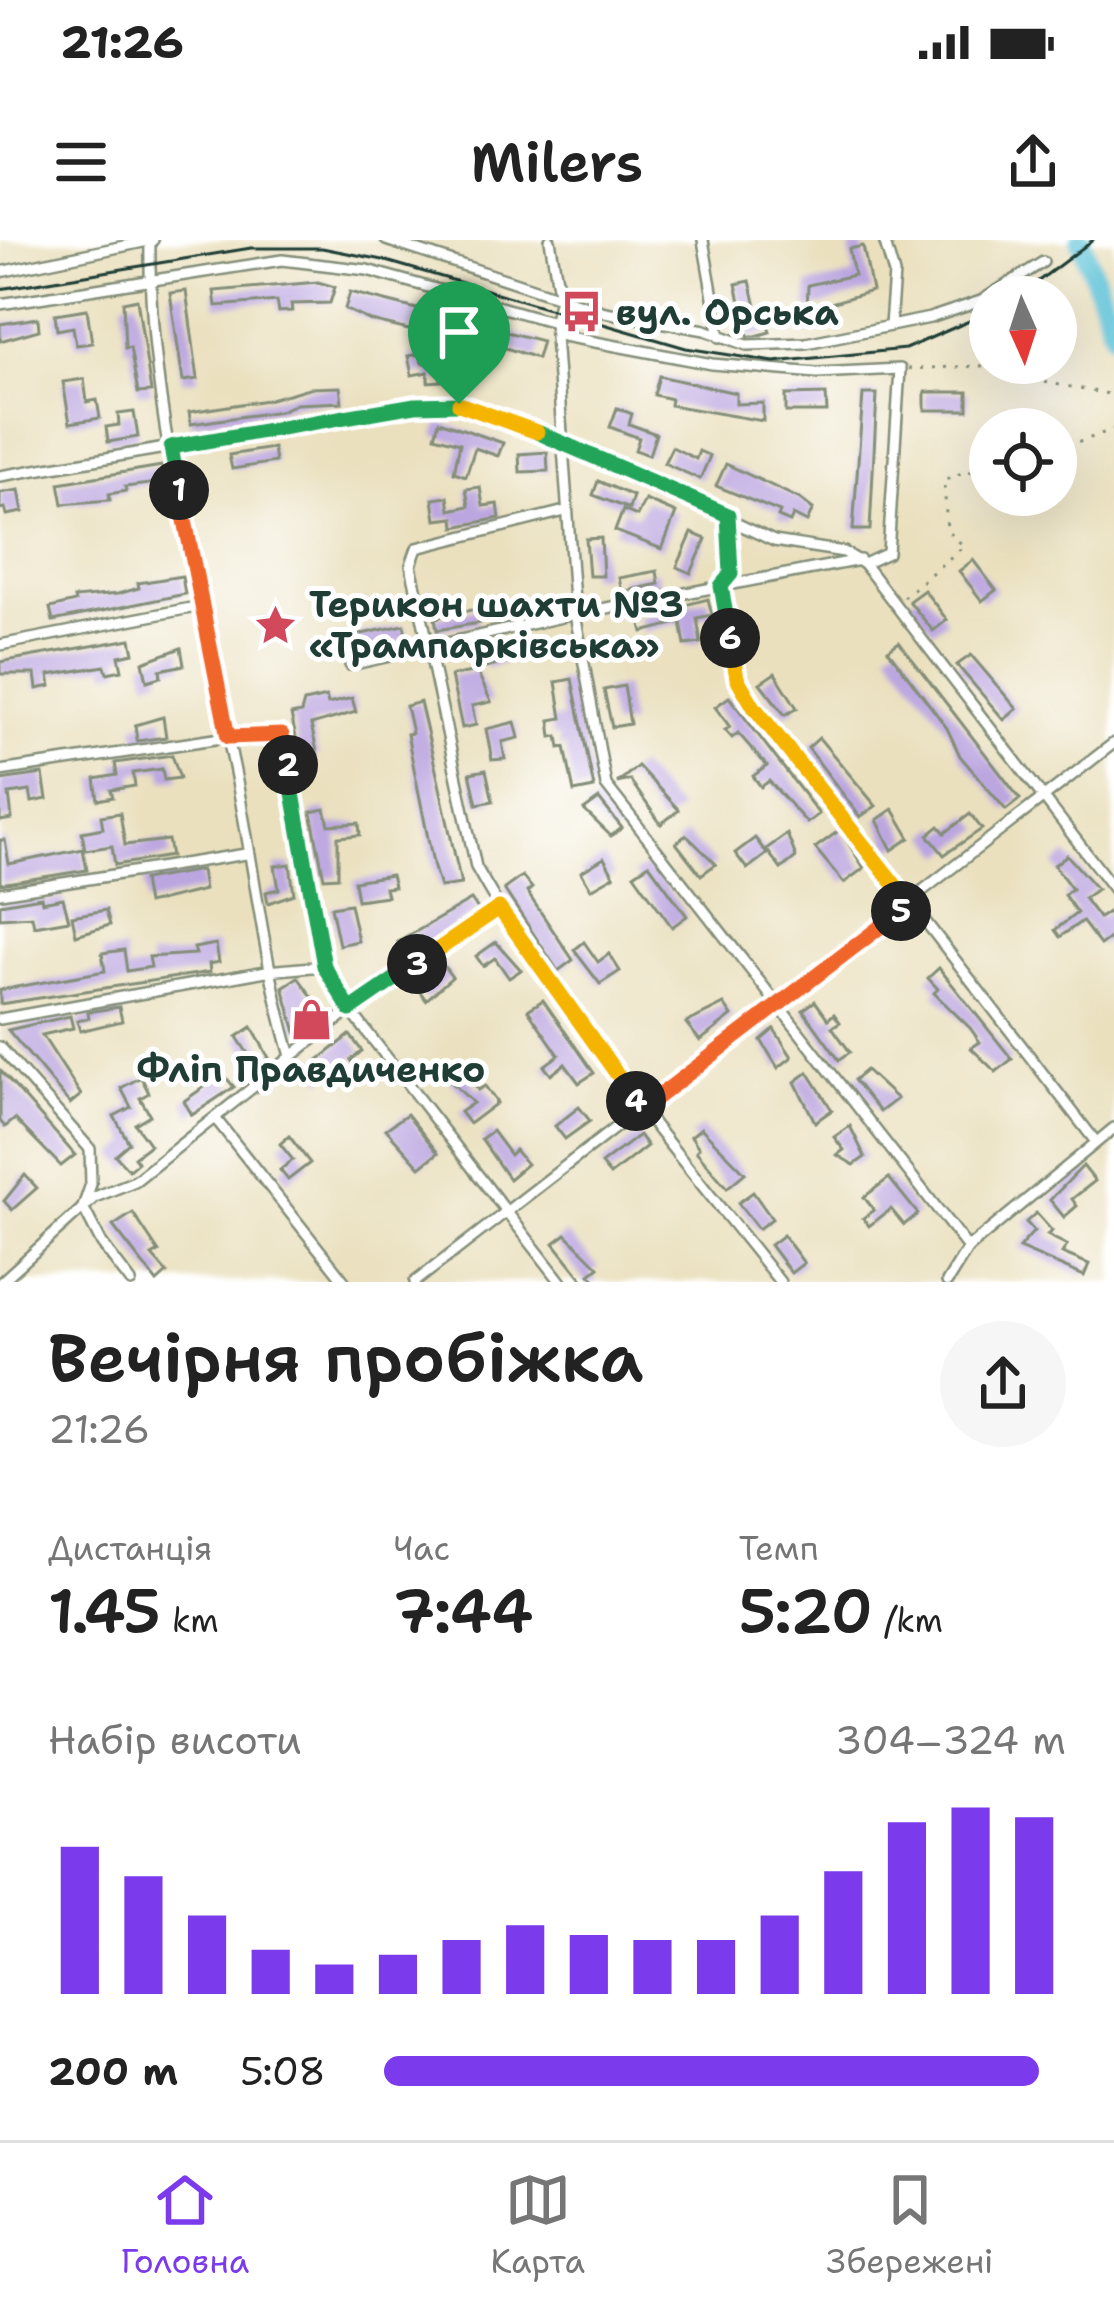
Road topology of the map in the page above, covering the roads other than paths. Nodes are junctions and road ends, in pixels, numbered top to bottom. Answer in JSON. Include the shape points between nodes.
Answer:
{"nodes":[{"id":1,"x":386,"y":240,"type":"edge"},
{"id":2,"x":550,"y":240,"type":"edge"},
{"id":3,"x":703,"y":240,"type":"edge"},
{"id":4,"x":884,"y":240,"type":"edge"},
{"id":5,"x":152,"y":241,"type":"edge"},
{"id":6,"x":1043,"y":262,"type":"dead end"},
{"id":7,"x":0,"y":272,"type":"edge"},
{"id":8,"x":149,"y":279,"type":"junction"},
{"id":9,"x":560,"y":298,"type":"junction"},
{"id":10,"x":0,"y":304,"type":"edge"},
{"id":11,"x":554,"y":322,"type":"junction"},
{"id":12,"x":890,"y":325,"type":"junction"},
{"id":13,"x":558,"y":335,"type":"junction"},
{"id":14,"x":719,"y":337,"type":"junction"},
{"id":15,"x":561,"y":441,"type":"junction"},
{"id":16,"x":171,"y":447,"type":"junction"},
{"id":17,"x":0,"y":476,"type":"edge"},
{"id":18,"x":565,"y":511,"type":"junction"},
{"id":19,"x":728,"y":515,"type":"junction"},
{"id":20,"x":862,"y":562,"type":"junction"},
{"id":21,"x":721,"y":586,"type":"junction"},
{"id":22,"x":201,"y":606,"type":"junction"},
{"id":23,"x":575,"y":614,"type":"junction"},
{"id":24,"x":0,"y":645,"type":"edge"},
{"id":25,"x":425,"y":648,"type":"junction"},
{"id":26,"x":350,"y":665,"type":"dead end"},
{"id":27,"x":228,"y":737,"type":"junction"},
{"id":28,"x":1114,"y":743,"type":"edge"},
{"id":29,"x":0,"y":771,"type":"edge"},
{"id":30,"x":1043,"y":800,"type":"junction"},
{"id":31,"x":246,"y":854,"type":"junction"},
{"id":32,"x":1114,"y":890,"type":"edge"},
{"id":33,"x":0,"y":893,"type":"edge"},
{"id":34,"x":910,"y":904,"type":"junction"},
{"id":35,"x":499,"y":908,"type":"junction"},
{"id":36,"x":324,"y":966,"type":"junction"},
{"id":37,"x":266,"y":970,"type":"junction"},
{"id":38,"x":776,"y":1005,"type":"junction"},
{"id":39,"x":350,"y":1010,"type":"junction"},
{"id":40,"x":0,"y":1019,"type":"edge"},
{"id":41,"x":0,"y":1047,"type":"edge"},
{"id":42,"x":291,"y":1056,"type":"junction"},
{"id":43,"x":642,"y":1109,"type":"junction"},
{"id":44,"x":215,"y":1118,"type":"junction"},
{"id":45,"x":1114,"y":1128,"type":"edge"},
{"id":46,"x":1096,"y":1142,"type":"junction"},
{"id":47,"x":82,"y":1207,"type":"junction"},
{"id":48,"x":510,"y":1211,"type":"junction"},
{"id":49,"x":968,"y":1248,"type":"junction"},
{"id":50,"x":1,"y":1282,"type":"edge"},
{"id":51,"x":131,"y":1282,"type":"edge"},
{"id":52,"x":345,"y":1282,"type":"edge"},
{"id":53,"x":415,"y":1282,"type":"edge"},
{"id":54,"x":561,"y":1282,"type":"edge"},
{"id":55,"x":780,"y":1282,"type":"edge"},
{"id":56,"x":947,"y":1282,"type":"edge"}],
"edges":[{"from":1,"to":9,"type":"street"},
{"from":2,"to":9,"type":"street"},
{"from":3,"to":14,"type":"street"},
{"from":4,"to":12,"type":"street","via":[[894,274]]},
{"from":5,"to":7,"type":"street"},
{"from":5,"to":8,"type":"street"},
{"from":6,"to":12,"type":"street","via":[[980,301]]},
{"from":8,"to":10,"type":"street"},
{"from":8,"to":11,"type":"street","via":[[282,260],[324,262]]},
{"from":8,"to":16,"type":"street"},
{"from":9,"to":11,"type":"street"},
{"from":9,"to":14,"type":"street"},
{"from":11,"to":13,"type":"street"},
{"from":12,"to":14,"type":"street","via":[[774,346]]},
{"from":13,"to":15,"type":"street"},
{"from":13,"to":20,"type":"street","via":[[712,364],[817,374],[900,369],[888,553]]},
{"from":15,"to":16,"type":"street","via":[[437,402]]},
{"from":15,"to":18,"type":"street"},
{"from":15,"to":19,"type":"street"},
{"from":16,"to":17,"type":"street"},
{"from":16,"to":22,"type":"street"},
{"from":18,"to":23,"type":"street"},
{"from":18,"to":25,"type":"street","via":[[417,548],[411,566]]},
{"from":19,"to":20,"type":"street","via":[[774,541]]},
{"from":19,"to":21,"type":"street","via":[[731,574]]},
{"from":20,"to":21,"type":"street"},
{"from":20,"to":30,"type":"street"},
{"from":21,"to":23,"type":"street"},
{"from":21,"to":34,"type":"street","via":[[737,678]]},
{"from":22,"to":24,"type":"street"},
{"from":22,"to":27,"type":"street"},
{"from":23,"to":25,"type":"street"},
{"from":23,"to":38,"type":"street","via":[[606,785]]},
{"from":25,"to":26,"type":"street"},
{"from":25,"to":35,"type":"street","via":[[476,867]]},
{"from":27,"to":29,"type":"street"},
{"from":27,"to":31,"type":"street"},
{"from":27,"to":36,"type":"street","via":[[282,735]]},
{"from":28,"to":30,"type":"street"},
{"from":30,"to":32,"type":"street"},
{"from":30,"to":34,"type":"street"},
{"from":31,"to":33,"type":"street"},
{"from":31,"to":37,"type":"street"},
{"from":34,"to":38,"type":"street"},
{"from":34,"to":46,"type":"street"},
{"from":35,"to":39,"type":"street"},
{"from":35,"to":43,"type":"street"},
{"from":36,"to":37,"type":"street"},
{"from":36,"to":39,"type":"street"},
{"from":37,"to":40,"type":"street"},
{"from":37,"to":42,"type":"street"},
{"from":38,"to":43,"type":"street"},
{"from":38,"to":49,"type":"street"},
{"from":39,"to":42,"type":"street"},
{"from":39,"to":48,"type":"street"},
{"from":41,"to":47,"type":"street","via":[[90,1149]]},
{"from":42,"to":44,"type":"street"},
{"from":43,"to":48,"type":"street"},
{"from":43,"to":55,"type":"street"},
{"from":44,"to":47,"type":"street","via":[[135,1181]]},
{"from":44,"to":52,"type":"street"},
{"from":45,"to":46,"type":"street"},
{"from":46,"to":49,"type":"street"},
{"from":47,"to":50,"type":"street"},
{"from":47,"to":51,"type":"street"},
{"from":48,"to":53,"type":"street"},
{"from":48,"to":54,"type":"street"},
{"from":49,"to":56,"type":"street"}]}
